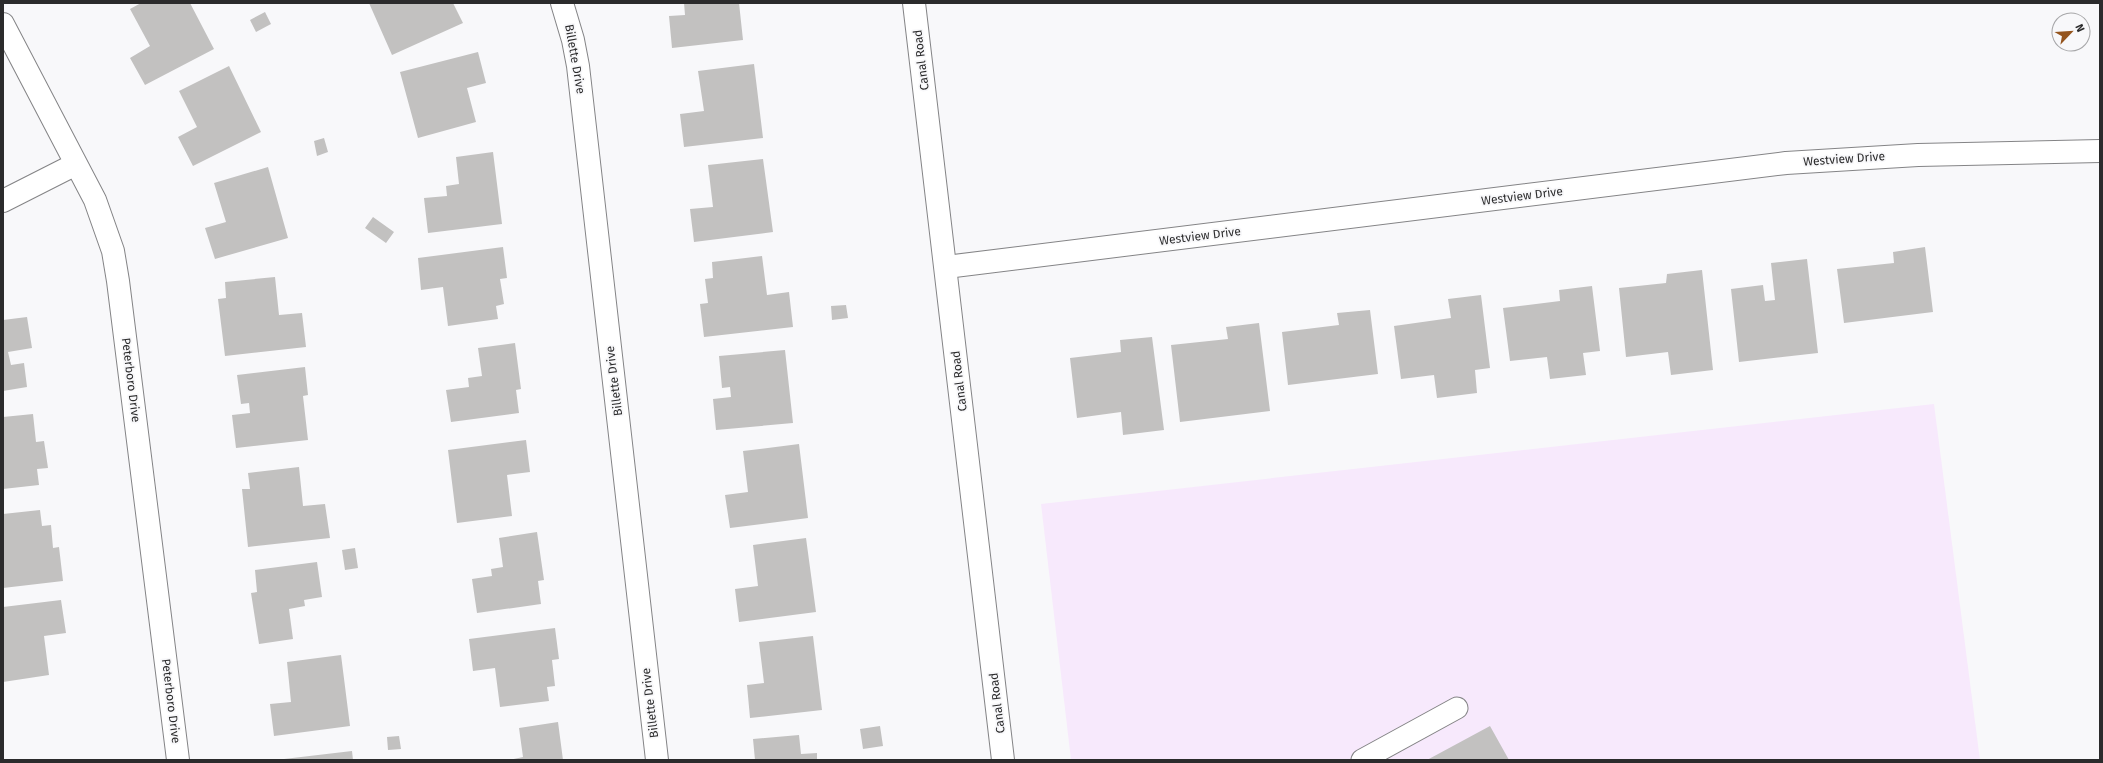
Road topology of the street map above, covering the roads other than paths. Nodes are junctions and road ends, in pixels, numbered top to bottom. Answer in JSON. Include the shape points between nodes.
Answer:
{"nodes":[{"id":1,"x":562,"y":3,"type":"edge"},
{"id":2,"x":914,"y":3,"type":"edge"},
{"id":3,"x":3,"y":24,"type":"edge"},
{"id":4,"x":2100,"y":151,"type":"edge"},
{"id":5,"x":76,"y":164,"type":"junction"},
{"id":6,"x":3,"y":200,"type":"edge"},
{"id":7,"x":946,"y":267,"type":"junction"},
{"id":8,"x":1457,"y":708,"type":"dead end"},
{"id":9,"x":177,"y":760,"type":"edge"},
{"id":10,"x":657,"y":760,"type":"edge"},
{"id":11,"x":1003,"y":760,"type":"edge"},
{"id":12,"x":1362,"y":760,"type":"edge"}],
"edges":[{"from":1,"to":10,"type":"street","name":"Billette Drive","via":[[578,66]]},
{"from":2,"to":7,"type":"street","name":"Canal Road"},
{"from":3,"to":5,"type":"street","name":"Peterboro Drive"},
{"from":4,"to":7,"type":"street","name":"Westview Drive","via":[[1918,155],[1786,163]]},
{"from":5,"to":6,"type":"street"},
{"from":5,"to":9,"type":"street","name":"Peterboro Drive","via":[[95,200],[113,251]]},
{"from":7,"to":11,"type":"street","name":"Canal Road"},
{"from":8,"to":12,"type":"lane"}]}
